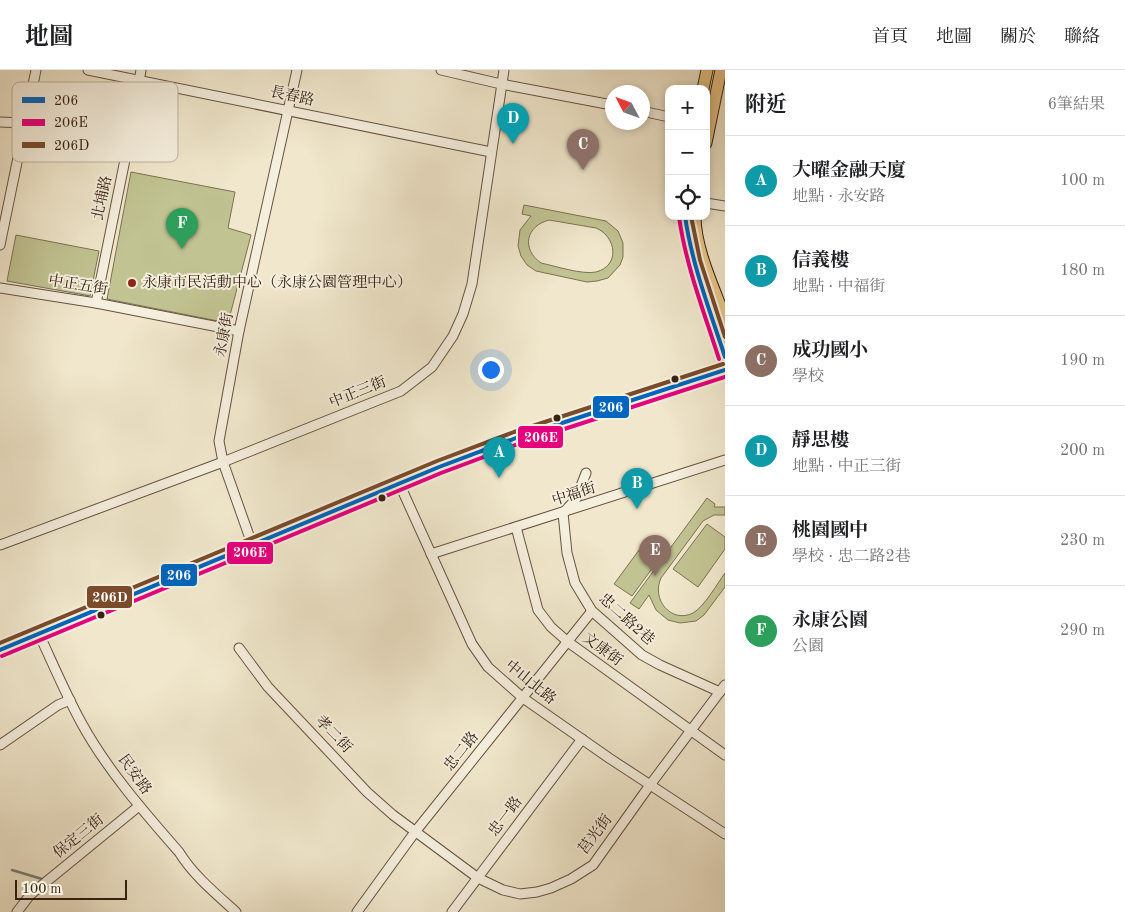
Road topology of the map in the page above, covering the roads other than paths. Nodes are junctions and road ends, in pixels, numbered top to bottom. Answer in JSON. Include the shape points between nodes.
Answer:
{"nodes":[{"id":1,"x":88,"y":70,"type":"edge"},
{"id":2,"x":141,"y":70,"type":"edge"},
{"id":3,"x":297,"y":70,"type":"edge"},
{"id":4,"x":441,"y":70,"type":"edge"},
{"id":5,"x":504,"y":70,"type":"edge"},
{"id":6,"x":707,"y":70,"type":"edge"},
{"id":7,"x":721,"y":70,"type":"edge"},
{"id":8,"x":139,"y":80,"type":"junction"},
{"id":9,"x":149,"y":82,"type":"edge"},
{"id":10,"x":501,"y":84,"type":"junction"},
{"id":11,"x":704,"y":85,"type":"edge"},
{"id":12,"x":178,"y":88,"type":"edge"},
{"id":13,"x":605,"y":104,"type":"edge"},
{"id":14,"x":289,"y":110,"type":"junction"},
{"id":15,"x":650,"y":113,"type":"edge"},
{"id":16,"x":665,"y":116,"type":"edge"},
{"id":17,"x":709,"y":130,"type":"edge"},
{"id":18,"x":491,"y":152,"type":"junction"},
{"id":19,"x":17,"y":162,"type":"edge"},
{"id":20,"x":125,"y":162,"type":"edge"},
{"id":21,"x":710,"y":204,"type":"edge"},
{"id":22,"x":725,"y":206,"type":"edge"},
{"id":23,"x":686,"y":220,"type":"edge"},
{"id":24,"x":695,"y":220,"type":"edge"},
{"id":25,"x":0,"y":245,"type":"edge"},
{"id":26,"x":0,"y":288,"type":"edge"},
{"id":27,"x":96,"y":303,"type":"junction"},
{"id":28,"x":725,"y":318,"type":"edge"},
{"id":29,"x":239,"y":331,"type":"junction"},
{"id":30,"x":725,"y":357,"type":"edge"},
{"id":31,"x":725,"y":370,"type":"edge"},
{"id":32,"x":725,"y":460,"type":"edge"},
{"id":33,"x":222,"y":462,"type":"junction"},
{"id":34,"x":586,"y":473,"type":"dead end"},
{"id":35,"x":399,"y":483,"type":"junction"},
{"id":36,"x":563,"y":513,"type":"junction"},
{"id":37,"x":516,"y":527,"type":"junction"},
{"id":38,"x":252,"y":544,"type":"junction"},
{"id":39,"x":0,"y":545,"type":"edge"},
{"id":40,"x":431,"y":554,"type":"junction"},
{"id":41,"x":592,"y":611,"type":"junction"},
{"id":42,"x":39,"y":634,"type":"junction"},
{"id":43,"x":568,"y":642,"type":"junction"},
{"id":44,"x":238,"y":648,"type":"dead end"},
{"id":45,"x":0,"y":650,"type":"edge"},
{"id":46,"x":723,"y":688,"type":"edge"},
{"id":47,"x":523,"y":698,"type":"junction"},
{"id":48,"x":70,"y":700,"type":"junction"},
{"id":49,"x":690,"y":731,"type":"junction"},
{"id":50,"x":582,"y":739,"type":"junction"},
{"id":51,"x":0,"y":745,"type":"edge"},
{"id":52,"x":725,"y":756,"type":"edge"},
{"id":53,"x":650,"y":785,"type":"junction"},
{"id":54,"x":139,"y":806,"type":"junction"},
{"id":55,"x":415,"y":832,"type":"junction"},
{"id":56,"x":725,"y":834,"type":"edge"},
{"id":57,"x":478,"y":878,"type":"junction"},
{"id":58,"x":17,"y":912,"type":"edge"},
{"id":59,"x":236,"y":912,"type":"edge"},
{"id":60,"x":357,"y":912,"type":"edge"},
{"id":61,"x":452,"y":912,"type":"edge"}],
"edges":[{"from":1,"to":8,"type":"street","name":"長春路"},
{"from":2,"to":8,"type":"street","name":"北埔路"},
{"from":3,"to":14,"type":"street","name":"永康街"},
{"from":4,"to":10,"type":"street"},
{"from":5,"to":10,"type":"street","name":"中正三街"},
{"from":6,"to":11,"type":"main road"},
{"from":7,"to":17,"type":"main road"},
{"from":8,"to":9,"type":"street","name":"長春路"},
{"from":10,"to":13,"type":"street"},
{"from":10,"to":18,"type":"street","name":"中正三街"},
{"from":12,"to":14,"type":"street","name":"長春路"},
{"from":14,"to":18,"type":"street","name":"長春路"},
{"from":14,"to":29,"type":"street","name":"永康街"},
{"from":15,"to":16,"type":"street"},
{"from":18,"to":33,"type":"street","name":"中正三街","via":[[472,284],[453,336],[432,367],[401,391]]},
{"from":19,"to":25,"type":"street"},
{"from":20,"to":27,"type":"street","name":"北埔路"},
{"from":21,"to":22,"type":"street"},
{"from":23,"to":30,"type":"main road","via":[[692,253]]},
{"from":24,"to":28,"type":"main road","via":[[703,257]]},
{"from":26,"to":27,"type":"street","name":"中正五街"},
{"from":27,"to":29,"type":"street","name":"中正五街"},
{"from":29,"to":33,"type":"street","name":"永康街","via":[[219,441]]},
{"from":31,"to":35,"type":"main road","via":[[516,438]]},
{"from":32,"to":36,"type":"street","name":"中福街"},
{"from":33,"to":38,"type":"street","name":"永康街"},
{"from":33,"to":39,"type":"street","name":"中正三街"},
{"from":34,"to":36,"type":"street","via":[[576,499]]},
{"from":35,"to":38,"type":"main road"},
{"from":35,"to":40,"type":"street","name":"中山北路"},
{"from":36,"to":37,"type":"street","name":"中福街"},
{"from":36,"to":41,"type":"street","name":"忠二路2巷","via":[[567,552],[575,583]]},
{"from":37,"to":40,"type":"street","name":"中福街"},
{"from":37,"to":43,"type":"street","name":"文康街","via":[[538,610]]},
{"from":38,"to":42,"type":"main road"},
{"from":40,"to":47,"type":"street","name":"中山北路","via":[[472,644],[488,667]]},
{"from":41,"to":43,"type":"street","name":"忠二路"},
{"from":41,"to":46,"type":"street","name":"忠二路2巷","via":[[642,655]]},
{"from":42,"to":45,"type":"main road"},
{"from":42,"to":48,"type":"street","name":"民安路"},
{"from":43,"to":47,"type":"street","name":"忠二路"},
{"from":43,"to":49,"type":"street","name":"文康街"},
{"from":44,"to":55,"type":"street","name":"孝二街","via":[[268,687],[367,792]]},
{"from":46,"to":49,"type":"street","name":"莒光街"},
{"from":47,"to":50,"type":"street","name":"中山北路"},
{"from":47,"to":55,"type":"street","name":"忠二路"},
{"from":48,"to":51,"type":"street"},
{"from":48,"to":54,"type":"street","name":"民安路","via":[[100,754]]},
{"from":49,"to":52,"type":"street","name":"文康街"},
{"from":49,"to":53,"type":"street","name":"莒光街"},
{"from":50,"to":53,"type":"street","name":"中山北路"},
{"from":50,"to":57,"type":"street","name":"忠一路"},
{"from":53,"to":56,"type":"street","name":"中山北路"},
{"from":53,"to":57,"type":"street","name":"莒光街","via":[[593,865],[571,879],[551,888],[520,894]]},
{"from":54,"to":58,"type":"street","name":"保定三街","via":[[30,895]]},
{"from":54,"to":59,"type":"street","name":"民安路","via":[[217,896]]},
{"from":55,"to":57,"type":"street","name":"莒光街"},
{"from":55,"to":60,"type":"street","name":"忠二路"},
{"from":57,"to":61,"type":"street","name":"忠一路"}]}
